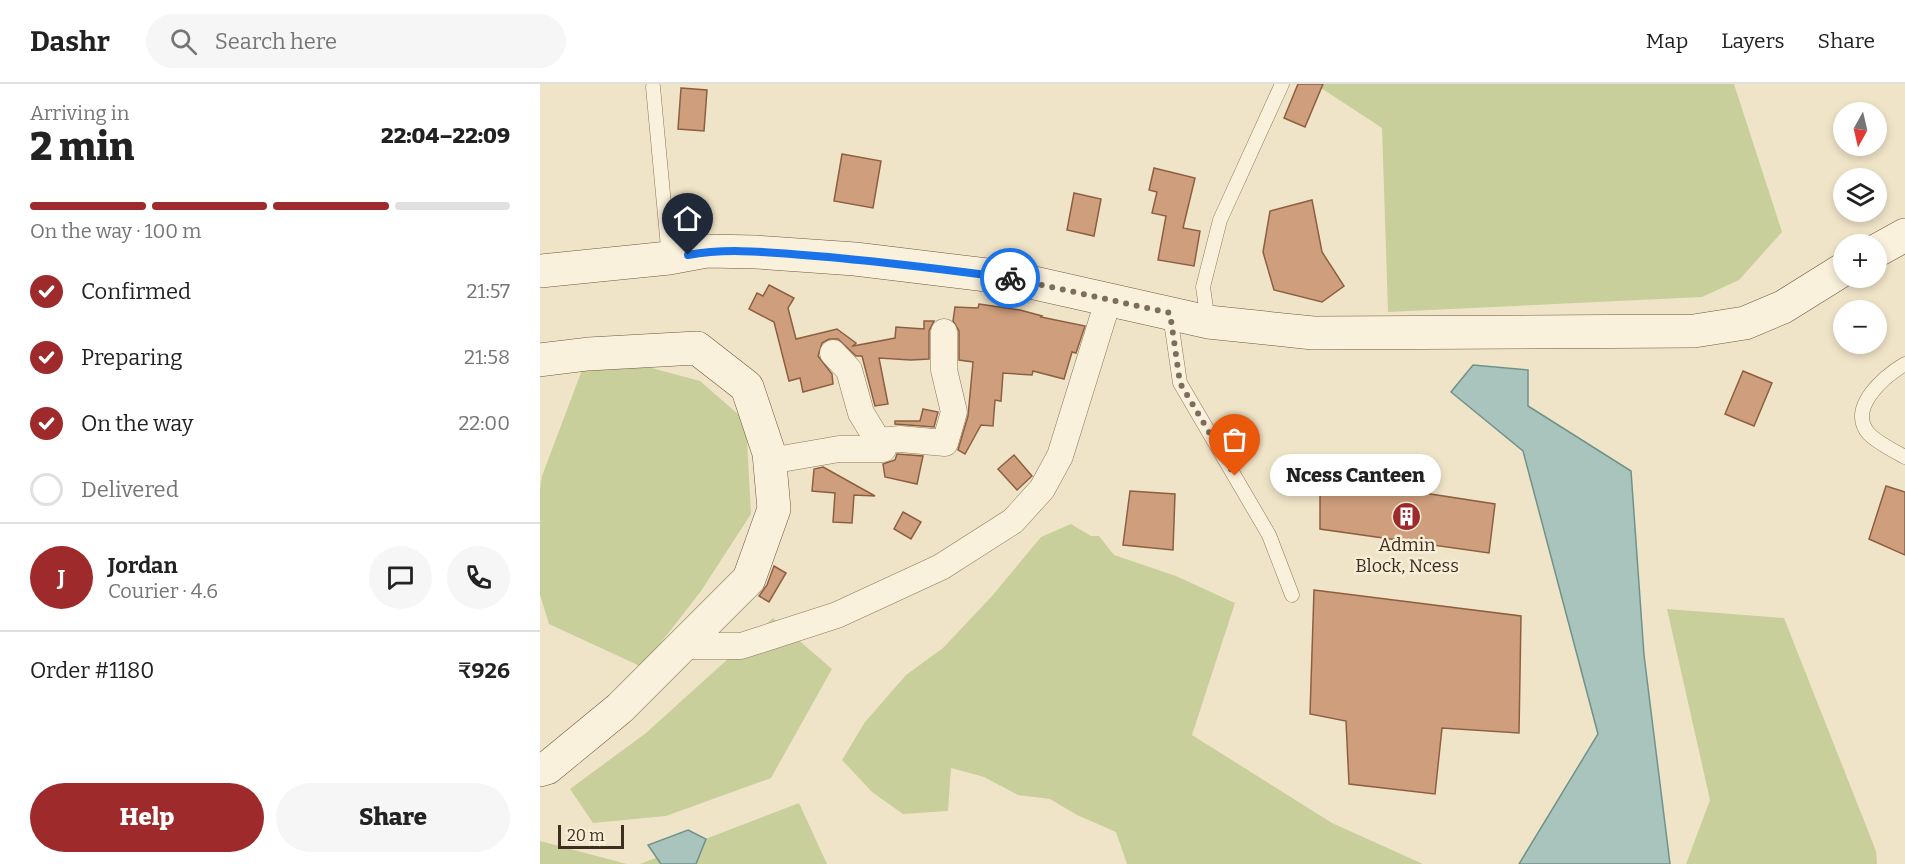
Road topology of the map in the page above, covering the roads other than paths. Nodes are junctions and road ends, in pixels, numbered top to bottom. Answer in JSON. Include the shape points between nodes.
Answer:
{"nodes":[{"id":1,"x":1282,"y":84,"type":"edge"},
{"id":2,"x":653,"y":87,"type":"dead end"},
{"id":3,"x":1905,"y":235,"type":"edge"},
{"id":4,"x":1887,"y":245,"type":"edge"},
{"id":5,"x":669,"y":258,"type":"junction"},
{"id":6,"x":540,"y":271,"type":"edge"},
{"id":7,"x":1833,"y":276,"type":"edge"},
{"id":8,"x":1108,"y":301,"type":"junction"},
{"id":9,"x":1170,"y":313,"type":"junction"},
{"id":10,"x":1208,"y":322,"type":"junction"},
{"id":11,"x":944,"y":332,"type":"dead end"},
{"id":12,"x":832,"y":353,"type":"dead end"},
{"id":13,"x":540,"y":360,"type":"edge"},
{"id":14,"x":1904,"y":365,"type":"edge"},
{"id":15,"x":878,"y":441,"type":"junction"},
{"id":16,"x":1905,"y":457,"type":"edge"},
{"id":17,"x":770,"y":461,"type":"junction"},
{"id":18,"x":1292,"y":596,"type":"dead end"},
{"id":19,"x":682,"y":646,"type":"junction"},
{"id":20,"x":540,"y":770,"type":"edge"}],
"edges":[{"from":1,"to":10,"type":"lane","via":[[1220,220],[1203,287]]},
{"from":2,"to":5,"type":"lane"},
{"from":3,"to":4,"type":"main road"},
{"from":5,"to":6,"type":"main road"},
{"from":5,"to":8,"type":"main road","via":[[707,251],[855,259],[1011,278]]},
{"from":7,"to":10,"type":"main road","via":[[1784,307],[1744,323],[1694,331],[1313,333]]},
{"from":8,"to":9,"type":"main road"},
{"from":8,"to":19,"type":"street","via":[[1060,456],[1042,489],[1013,520],[941,567],[837,615],[741,646]]},
{"from":9,"to":10,"type":"main road"},
{"from":9,"to":18,"type":"lane","via":[[1180,383],[1269,535]]},
{"from":11,"to":15,"type":"street","via":[[944,370],[954,412],[945,444]]},
{"from":12,"to":15,"type":"street","via":[[849,370],[861,413]]},
{"from":13,"to":17,"type":"main road","via":[[697,348],[747,387]]},
{"from":14,"to":16,"type":"lane","via":[[1874,388],[1865,402],[1863,419],[1869,433]]},
{"from":15,"to":17,"type":"street","via":[[883,448],[839,449]]},
{"from":17,"to":19,"type":"main road","via":[[774,508],[749,579]]},
{"from":19,"to":20,"type":"main road","via":[[620,708]]}]}
